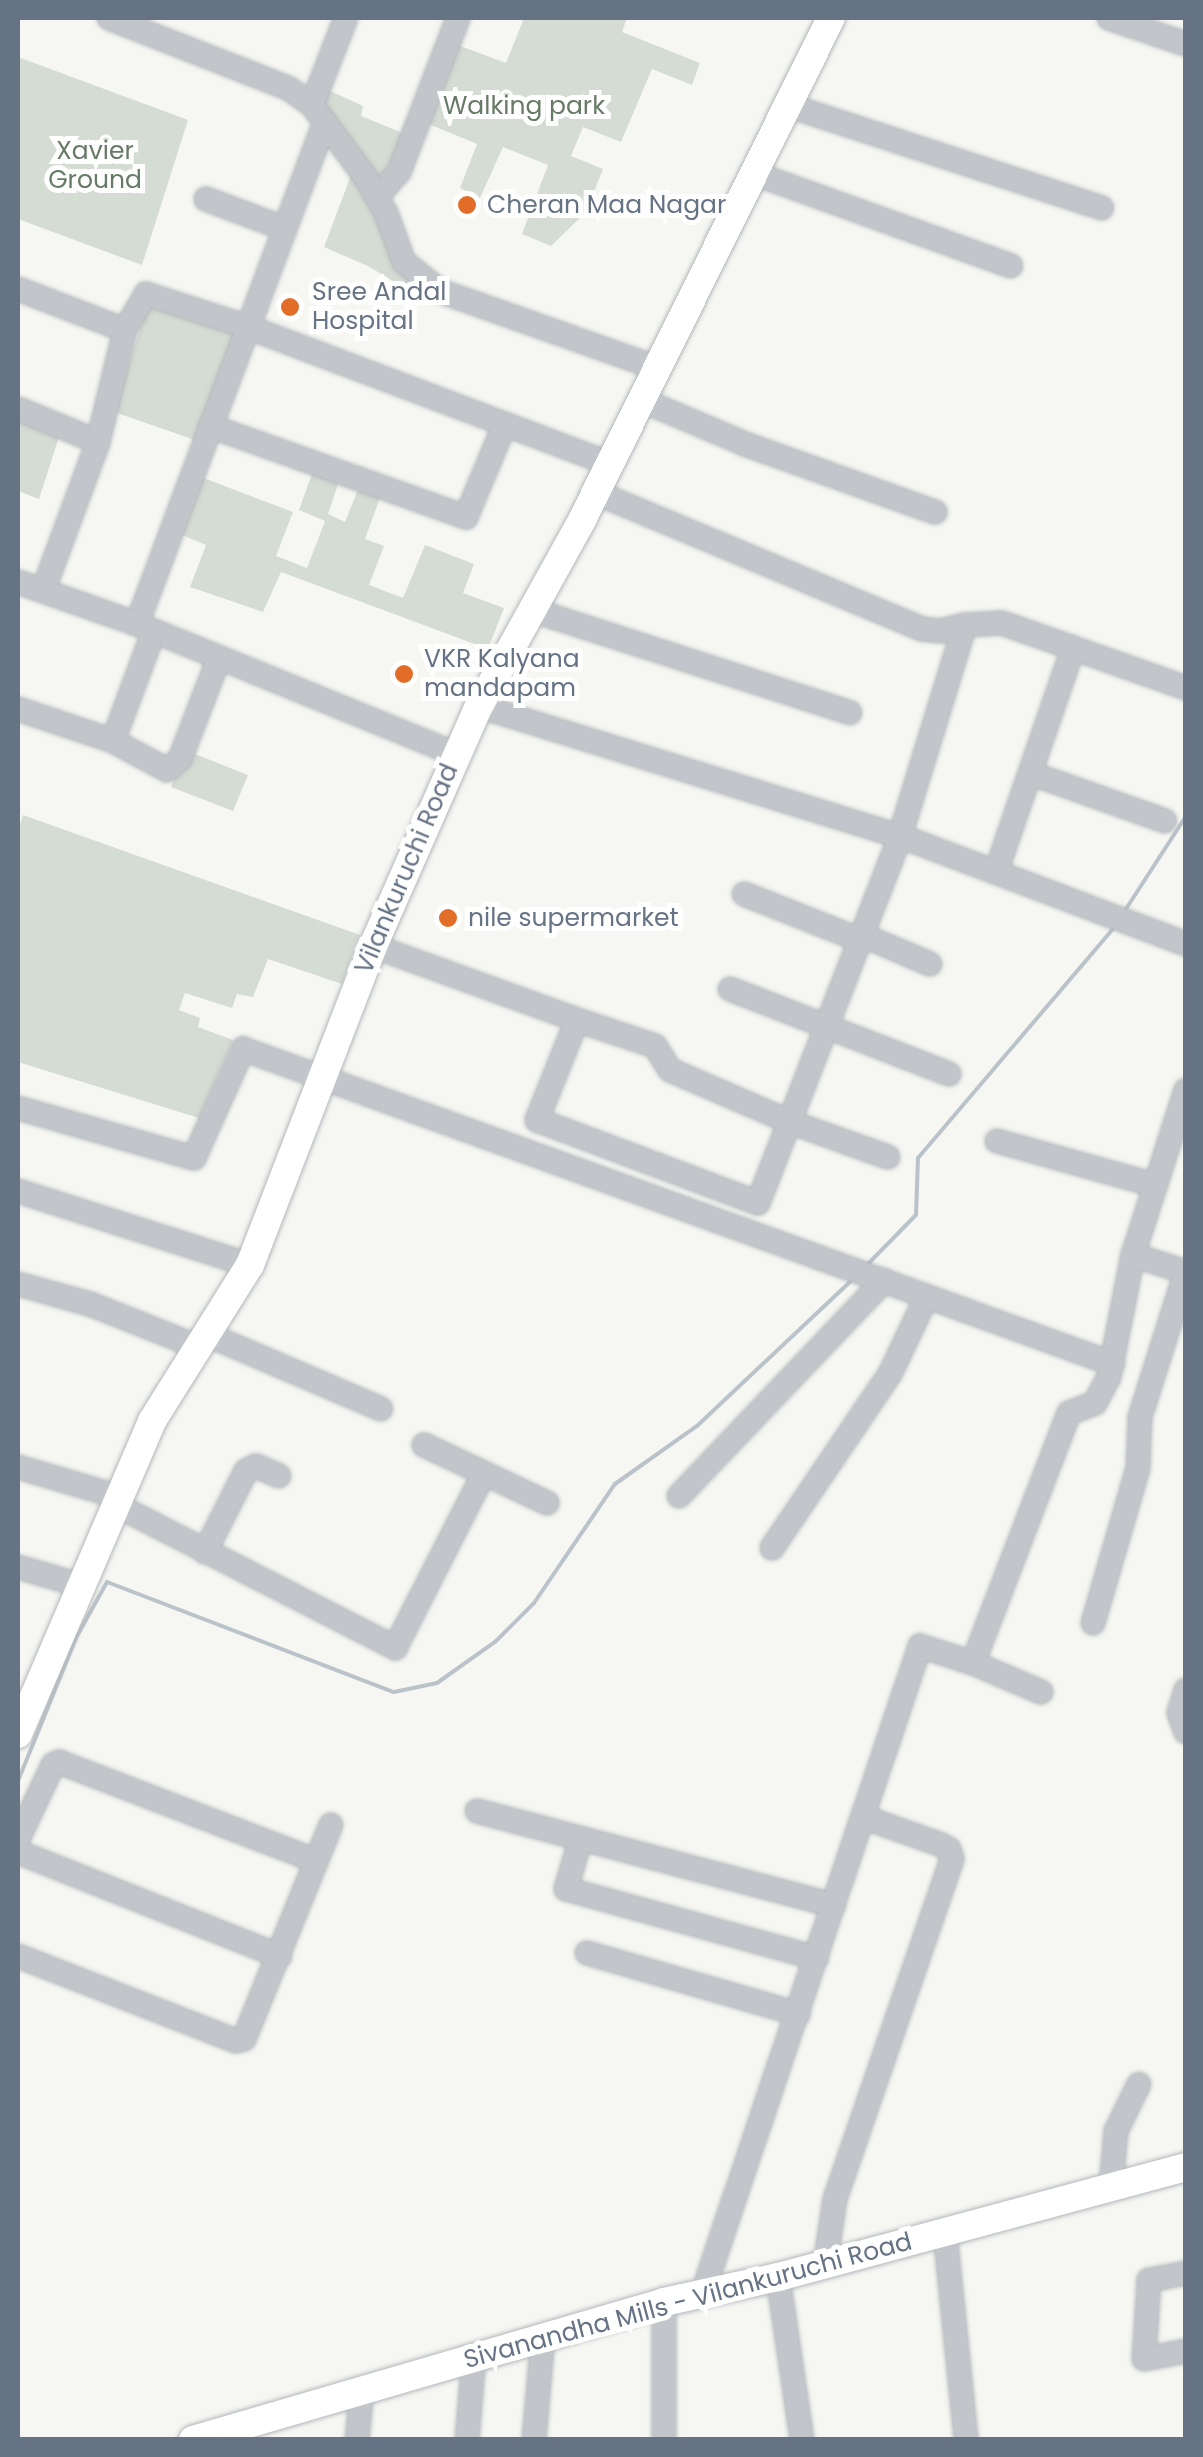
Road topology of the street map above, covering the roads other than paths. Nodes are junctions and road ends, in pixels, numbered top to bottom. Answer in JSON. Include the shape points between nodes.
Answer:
{"nodes":[{"id":1,"x":109,"y":18,"type":"edge"},
{"id":2,"x":346,"y":18,"type":"edge"},
{"id":3,"x":458,"y":18,"type":"edge"},
{"id":4,"x":832,"y":18,"type":"edge"},
{"id":5,"x":1109,"y":18,"type":"edge"},
{"id":6,"x":148,"y":24,"type":"edge"},
{"id":7,"x":1186,"y":44,"type":"edge"},
{"id":8,"x":788,"y":105,"type":"junction"},
{"id":9,"x":319,"y":113,"type":"junction"},
{"id":10,"x":753,"y":173,"type":"junction"},
{"id":11,"x":377,"y":196,"type":"junction"},
{"id":12,"x":206,"y":199,"type":"dead end"},
{"id":13,"x":1102,"y":208,"type":"dead end"},
{"id":14,"x":284,"y":228,"type":"junction"},
{"id":15,"x":1011,"y":266,"type":"dead end"},
{"id":16,"x":18,"y":289,"type":"edge"},
{"id":17,"x":245,"y":326,"type":"junction"},
{"id":18,"x":126,"y":330,"type":"junction"},
{"id":19,"x":654,"y":367,"type":"junction"},
{"id":20,"x":639,"y":399,"type":"junction"},
{"id":21,"x":18,"y":409,"type":"edge"},
{"id":22,"x":210,"y":426,"type":"junction"},
{"id":23,"x":504,"y":426,"type":"junction"},
{"id":24,"x":98,"y":442,"type":"junction"},
{"id":25,"x":608,"y":462,"type":"junction"},
{"id":26,"x":595,"y":492,"type":"junction"},
{"id":27,"x":935,"y":512,"type":"dead end"},
{"id":28,"x":18,"y":582,"type":"edge"},
{"id":29,"x":43,"y":590,"type":"junction"},
{"id":30,"x":532,"y":610,"type":"junction"},
{"id":31,"x":965,"y":625,"type":"junction"},
{"id":32,"x":145,"y":627,"type":"junction"},
{"id":33,"x":1073,"y":648,"type":"junction"},
{"id":34,"x":220,"y":658,"type":"junction"},
{"id":35,"x":1186,"y":688,"type":"edge"},
{"id":36,"x":479,"y":706,"type":"junction"},
{"id":37,"x":18,"y":709,"type":"edge"},
{"id":38,"x":850,"y":713,"type":"dead end"},
{"id":39,"x":112,"y":741,"type":"junction"},
{"id":40,"x":456,"y":754,"type":"junction"},
{"id":41,"x":1030,"y":773,"type":"junction"},
{"id":42,"x":1165,"y":822,"type":"dead end"},
{"id":43,"x":900,"y":836,"type":"junction"},
{"id":44,"x":996,"y":872,"type":"junction"},
{"id":45,"x":744,"y":894,"type":"dead end"},
{"id":46,"x":861,"y":938,"type":"junction"},
{"id":47,"x":1186,"y":944,"type":"edge"},
{"id":48,"x":373,"y":946,"type":"junction"},
{"id":49,"x":930,"y":964,"type":"dead end"},
{"id":50,"x":730,"y":988,"type":"dead end"},
{"id":51,"x":577,"y":1020,"type":"junction"},
{"id":52,"x":827,"y":1026,"type":"junction"},
{"id":53,"x":949,"y":1074,"type":"dead end"},
{"id":54,"x":323,"y":1075,"type":"junction"},
{"id":55,"x":1186,"y":1090,"type":"edge"},
{"id":56,"x":18,"y":1108,"type":"edge"},
{"id":57,"x":790,"y":1122,"type":"junction"},
{"id":58,"x":1178,"y":1128,"type":"edge"},
{"id":59,"x":997,"y":1141,"type":"dead end"},
{"id":60,"x":888,"y":1157,"type":"dead end"},
{"id":61,"x":1155,"y":1185,"type":"junction"},
{"id":62,"x":18,"y":1191,"type":"edge"},
{"id":63,"x":1133,"y":1255,"type":"junction"},
{"id":64,"x":1183,"y":1263,"type":"edge"},
{"id":65,"x":250,"y":1265,"type":"junction"},
{"id":66,"x":869,"y":1274,"type":"junction"},
{"id":67,"x":18,"y":1284,"type":"edge"},
{"id":68,"x":928,"y":1296,"type":"junction"},
{"id":69,"x":202,"y":1340,"type":"junction"},
{"id":70,"x":1113,"y":1364,"type":"junction"},
{"id":71,"x":381,"y":1409,"type":"dead end"},
{"id":72,"x":424,"y":1444,"type":"dead end"},
{"id":73,"x":18,"y":1467,"type":"edge"},
{"id":74,"x":484,"y":1474,"type":"junction"},
{"id":75,"x":279,"y":1476,"type":"dead end"},
{"id":76,"x":679,"y":1496,"type":"dead end"},
{"id":77,"x":117,"y":1501,"type":"junction"},
{"id":78,"x":547,"y":1503,"type":"dead end"},
{"id":79,"x":772,"y":1548,"type":"dead end"},
{"id":80,"x":204,"y":1552,"type":"junction"},
{"id":81,"x":18,"y":1568,"type":"edge"},
{"id":82,"x":79,"y":1585,"type":"junction"},
{"id":83,"x":1093,"y":1623,"type":"dead end"},
{"id":84,"x":973,"y":1662,"type":"junction"},
{"id":85,"x":1186,"y":1690,"type":"edge"},
{"id":86,"x":1042,"y":1692,"type":"dead end"},
{"id":87,"x":1186,"y":1732,"type":"edge"},
{"id":88,"x":18,"y":1734,"type":"edge"},
{"id":89,"x":477,"y":1810,"type":"dead end"},
{"id":90,"x":863,"y":1817,"type":"junction"},
{"id":91,"x":331,"y":1825,"type":"dead end"},
{"id":92,"x":18,"y":1839,"type":"edge"},
{"id":93,"x":580,"y":1841,"type":"junction"},
{"id":94,"x":18,"y":1852,"type":"edge"},
{"id":95,"x":317,"y":1862,"type":"junction"},
{"id":96,"x":834,"y":1905,"type":"junction"},
{"id":97,"x":587,"y":1953,"type":"dead end"},
{"id":98,"x":18,"y":1956,"type":"edge"},
{"id":99,"x":280,"y":1956,"type":"junction"},
{"id":100,"x":817,"y":1958,"type":"junction"},
{"id":101,"x":798,"y":2014,"type":"junction"},
{"id":102,"x":1138,"y":2084,"type":"dead end"},
{"id":103,"x":1186,"y":2167,"type":"edge"},
{"id":104,"x":1111,"y":2187,"type":"junction"},
{"id":105,"x":945,"y":2232,"type":"junction"},
{"id":106,"x":825,"y":2265,"type":"junction"},
{"id":107,"x":1186,"y":2273,"type":"edge"},
{"id":108,"x":778,"y":2277,"type":"junction"},
{"id":109,"x":702,"y":2296,"type":"junction"},
{"id":110,"x":664,"y":2302,"type":"junction"},
{"id":111,"x":543,"y":2338,"type":"junction"},
{"id":112,"x":1186,"y":2351,"type":"edge"},
{"id":113,"x":474,"y":2357,"type":"junction"},
{"id":114,"x":362,"y":2389,"type":"junction"},
{"id":115,"x":192,"y":2440,"type":"edge"},
{"id":116,"x":357,"y":2440,"type":"edge"},
{"id":117,"x":467,"y":2440,"type":"edge"},
{"id":118,"x":534,"y":2440,"type":"edge"},
{"id":119,"x":664,"y":2440,"type":"edge"},
{"id":120,"x":802,"y":2440,"type":"edge"},
{"id":121,"x":966,"y":2440,"type":"edge"}],
"edges":[{"from":1,"to":6,"type":"street"},
{"from":2,"to":9,"type":"street"},
{"from":3,"to":11,"type":"street","via":[[400,172]]},
{"from":4,"to":8,"type":"main road","name":"Vilankuruchi Road"},
{"from":5,"to":7,"type":"street"},
{"from":6,"to":9,"type":"street","via":[[288,88]]},
{"from":8,"to":10,"type":"main road","name":"Vilankuruchi Road"},
{"from":8,"to":13,"type":"street"},
{"from":9,"to":11,"type":"street"},
{"from":9,"to":14,"type":"street"},
{"from":10,"to":15,"type":"street"},
{"from":10,"to":19,"type":"main road","name":"Vilankuruchi Road"},
{"from":11,"to":19,"type":"street","via":[[404,262],[440,291]]},
{"from":12,"to":14,"type":"street"},
{"from":14,"to":17,"type":"street"},
{"from":16,"to":18,"type":"street"},
{"from":17,"to":18,"type":"street","via":[[146,294]]},
{"from":17,"to":22,"type":"street"},
{"from":17,"to":23,"type":"street"},
{"from":18,"to":24,"type":"street"},
{"from":19,"to":20,"type":"main road","name":"Vilankuruchi Road"},
{"from":20,"to":25,"type":"main road","name":"Vilankuruchi Road"},
{"from":20,"to":27,"type":"street"},
{"from":21,"to":24,"type":"street"},
{"from":22,"to":23,"type":"street","via":[[466,517]]},
{"from":22,"to":32,"type":"street"},
{"from":23,"to":25,"type":"street"},
{"from":24,"to":29,"type":"street"},
{"from":25,"to":26,"type":"main road","name":"Vilankuruchi Road"},
{"from":26,"to":30,"type":"main road","name":"Vilankuruchi Road"},
{"from":26,"to":31,"type":"street","via":[[922,629]]},
{"from":28,"to":29,"type":"street"},
{"from":29,"to":32,"type":"street"},
{"from":30,"to":36,"type":"main road","name":"Vilankuruchi Road"},
{"from":30,"to":38,"type":"street"},
{"from":31,"to":33,"type":"street","via":[[1002,623]]},
{"from":31,"to":43,"type":"street"},
{"from":32,"to":34,"type":"street"},
{"from":32,"to":39,"type":"street"},
{"from":33,"to":35,"type":"street"},
{"from":33,"to":41,"type":"street"},
{"from":34,"to":39,"type":"street","via":[[180,758],[167,770]]},
{"from":34,"to":40,"type":"street"},
{"from":36,"to":40,"type":"main road","name":"Vilankuruchi Road"},
{"from":36,"to":43,"type":"street"},
{"from":37,"to":39,"type":"street"},
{"from":40,"to":48,"type":"main road","name":"Vilankuruchi Road"},
{"from":41,"to":42,"type":"street"},
{"from":41,"to":44,"type":"street"},
{"from":43,"to":44,"type":"street"},
{"from":43,"to":46,"type":"street"},
{"from":44,"to":47,"type":"street"},
{"from":45,"to":46,"type":"street"},
{"from":46,"to":49,"type":"street"},
{"from":46,"to":52,"type":"street"},
{"from":48,"to":51,"type":"street"},
{"from":48,"to":54,"type":"main road","name":"Vilankuruchi Road"},
{"from":50,"to":52,"type":"street"},
{"from":51,"to":57,"type":"street","via":[[655,1046],[670,1070]]},
{"from":51,"to":57,"type":"street","via":[[538,1120],[758,1203]]},
{"from":52,"to":53,"type":"street"},
{"from":52,"to":57,"type":"street"},
{"from":54,"to":56,"type":"street","via":[[243,1049],[194,1158]]},
{"from":54,"to":65,"type":"main road","name":"Vilankuruchi Road"},
{"from":54,"to":66,"type":"street"},
{"from":55,"to":58,"type":"street"},
{"from":57,"to":60,"type":"street"},
{"from":58,"to":61,"type":"street"},
{"from":59,"to":61,"type":"street"},
{"from":61,"to":63,"type":"street"},
{"from":62,"to":65,"type":"street"},
{"from":63,"to":64,"type":"street"},
{"from":63,"to":70,"type":"street"},
{"from":64,"to":83,"type":"street","via":[[1186,1272],[1140,1417],[1138,1468]]},
{"from":65,"to":69,"type":"main road","name":"Vilankuruchi Road"},
{"from":66,"to":68,"type":"street"},
{"from":66,"to":76,"type":"street"},
{"from":67,"to":69,"type":"street"},
{"from":68,"to":70,"type":"street"},
{"from":68,"to":79,"type":"street","via":[[890,1374]]},
{"from":69,"to":71,"type":"street"},
{"from":69,"to":77,"type":"main road","name":"Vilankuruchi Road","via":[[152,1421]]},
{"from":70,"to":84,"type":"street","via":[[1095,1403],[1068,1413]]},
{"from":72,"to":74,"type":"street"},
{"from":73,"to":77,"type":"street"},
{"from":74,"to":78,"type":"street"},
{"from":74,"to":80,"type":"street","via":[[395,1648]]},
{"from":75,"to":80,"type":"street","via":[[256,1466],[246,1471]]},
{"from":77,"to":80,"type":"street"},
{"from":77,"to":82,"type":"main road","name":"Vilankuruchi Road"},
{"from":81,"to":82,"type":"street"},
{"from":82,"to":88,"type":"main road","name":"Vilankuruchi Road"},
{"from":84,"to":86,"type":"street"},
{"from":84,"to":90,"type":"street","via":[[920,1646]]},
{"from":85,"to":87,"type":"street","via":[[1179,1713]]},
{"from":89,"to":93,"type":"street"},
{"from":90,"to":96,"type":"street"},
{"from":90,"to":106,"type":"street","via":[[939,1844],[952,1858],[834,2199]]},
{"from":91,"to":95,"type":"street"},
{"from":92,"to":95,"type":"street","via":[[59,1762]]},
{"from":93,"to":96,"type":"street"},
{"from":93,"to":100,"type":"street","via":[[566,1889]]},
{"from":94,"to":99,"type":"street"},
{"from":95,"to":99,"type":"street"},
{"from":96,"to":100,"type":"street"},
{"from":97,"to":101,"type":"street"},
{"from":98,"to":99,"type":"street","via":[[236,2041],[244,2040]]},
{"from":100,"to":101,"type":"street"},
{"from":101,"to":109,"type":"street"},
{"from":102,"to":104,"type":"street","via":[[1116,2131]]},
{"from":103,"to":104,"type":"main road","name":"Sivanandha Mills - Vilankuruchi Road"},
{"from":104,"to":105,"type":"main road","name":"Sivanandha Mills - Vilankuruchi Road"},
{"from":105,"to":106,"type":"main road","name":"Sivanandha Mills - Vilankuruchi Road"},
{"from":105,"to":121,"type":"street"},
{"from":106,"to":108,"type":"main road","name":"Sivanandha Mills - Vilankuruchi Road"},
{"from":107,"to":112,"type":"street","via":[[1149,2280],[1144,2359]]},
{"from":108,"to":109,"type":"main road","name":"Sivanandha Mills - Vilankuruchi Road"},
{"from":108,"to":120,"type":"street"},
{"from":109,"to":110,"type":"main road","name":"Sivanandha Mills - Vilankuruchi Road"},
{"from":110,"to":111,"type":"main road","name":"Sivanandha Mills - Vilankuruchi Road"},
{"from":110,"to":119,"type":"street"},
{"from":111,"to":113,"type":"main road","name":"Sivanandha Mills - Vilankuruchi Road"},
{"from":111,"to":118,"type":"street"},
{"from":113,"to":114,"type":"main road","name":"Sivanandha Mills - Vilankuruchi Road"},
{"from":113,"to":117,"type":"street"},
{"from":114,"to":115,"type":"main road","name":"Sivanandha Mills - Vilankuruchi Road"},
{"from":114,"to":116,"type":"street"}]}
